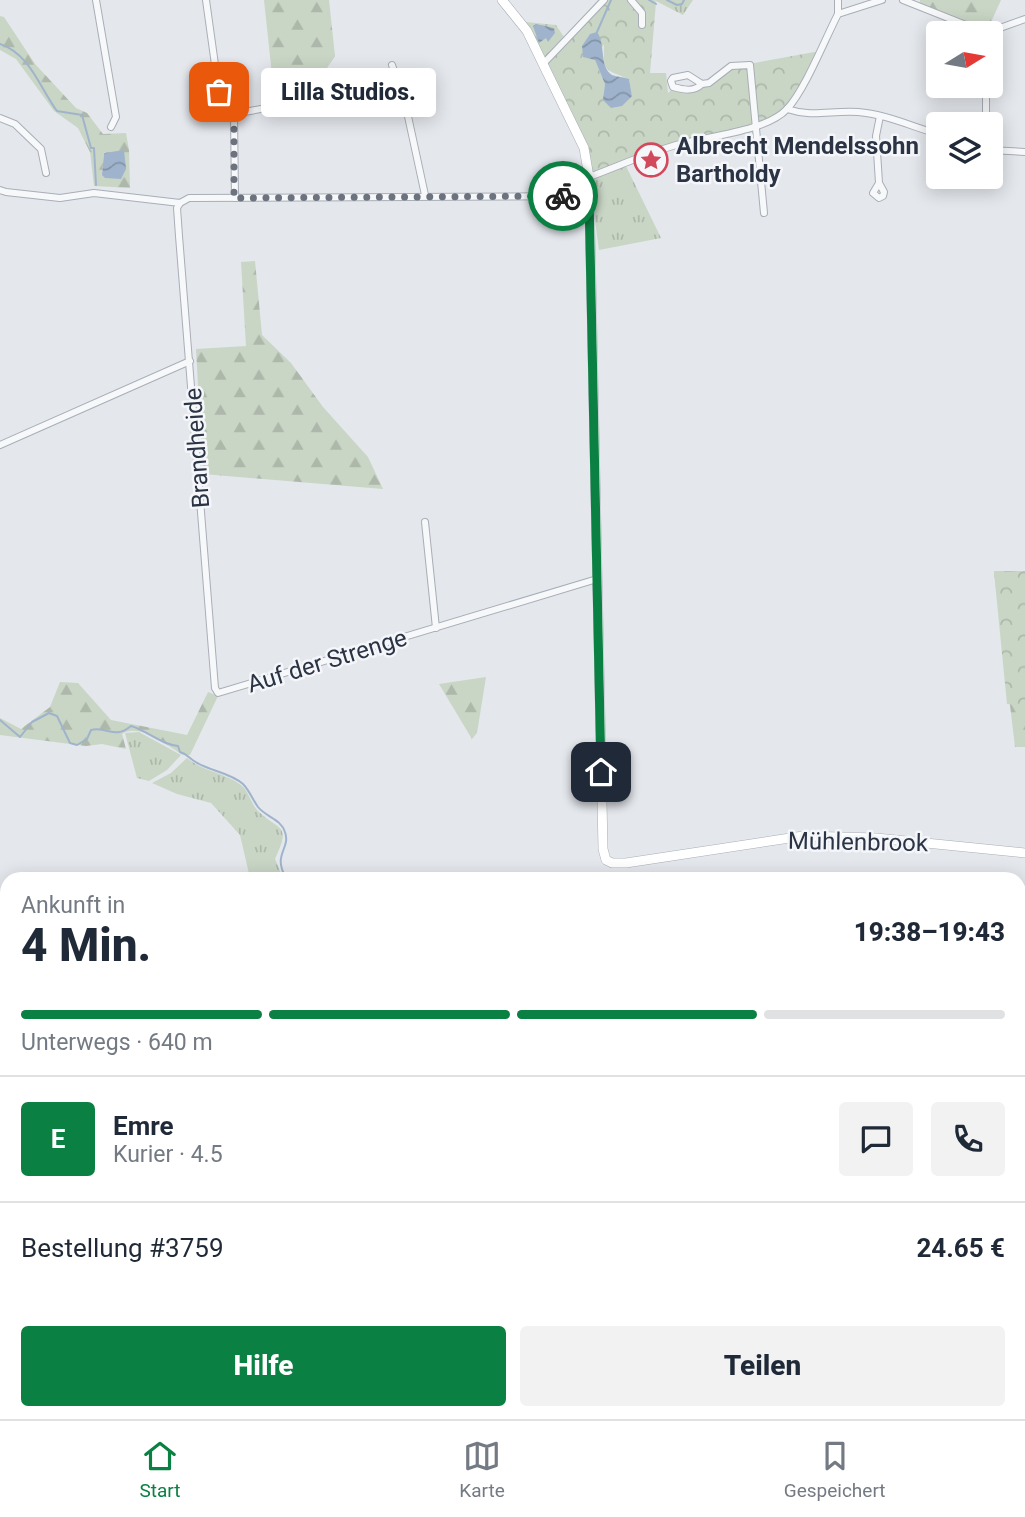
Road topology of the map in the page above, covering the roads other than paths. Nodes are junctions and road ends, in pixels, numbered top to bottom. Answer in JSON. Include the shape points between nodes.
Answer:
{"nodes":[{"id":1,"x":96,"y":0,"type":"edge"},
{"id":2,"x":206,"y":0,"type":"edge"},
{"id":3,"x":502,"y":0,"type":"edge"},
{"id":4,"x":604,"y":0,"type":"edge"},
{"id":5,"x":631,"y":0,"type":"edge"},
{"id":6,"x":838,"y":0,"type":"edge"},
{"id":7,"x":882,"y":0,"type":"edge"},
{"id":8,"x":903,"y":0,"type":"edge"},
{"id":9,"x":838,"y":14,"type":"junction"},
{"id":10,"x":1025,"y":19,"type":"edge"},
{"id":11,"x":956,"y":21,"type":"edge"},
{"id":12,"x":642,"y":24,"type":"dead end"},
{"id":13,"x":1003,"y":27,"type":"edge"},
{"id":14,"x":543,"y":64,"type":"junction"},
{"id":15,"x":392,"y":65,"type":"dead end"},
{"id":16,"x":702,"y":84,"type":"dead end"},
{"id":17,"x":287,"y":104,"type":"dead end"},
{"id":18,"x":787,"y":109,"type":"junction"},
{"id":19,"x":234,"y":114,"type":"junction"},
{"id":20,"x":880,"y":116,"type":"junction"},
{"id":21,"x":0,"y":118,"type":"edge"},
{"id":22,"x":756,"y":126,"type":"junction"},
{"id":23,"x":111,"y":127,"type":"dead end"},
{"id":24,"x":926,"y":130,"type":"edge"},
{"id":25,"x":1003,"y":151,"type":"edge"},
{"id":26,"x":1025,"y":152,"type":"edge"},
{"id":27,"x":46,"y":173,"type":"dead end"},
{"id":28,"x":589,"y":177,"type":"junction"},
{"id":29,"x":879,"y":183,"type":"dead end"},
{"id":30,"x":0,"y":190,"type":"edge"},
{"id":31,"x":425,"y":195,"type":"junction"},
{"id":32,"x":589,"y":196,"type":"junction"},
{"id":33,"x":234,"y":198,"type":"junction"},
{"id":34,"x":180,"y":202,"type":"junction"},
{"id":35,"x":764,"y":213,"type":"dead end"},
{"id":36,"x":190,"y":361,"type":"junction"},
{"id":37,"x":0,"y":445,"type":"edge"},
{"id":38,"x":425,"y":522,"type":"dead end"},
{"id":39,"x":597,"y":579,"type":"junction"},
{"id":40,"x":436,"y":628,"type":"junction"},
{"id":41,"x":218,"y":694,"type":"joint"},
{"id":42,"x":1025,"y":853,"type":"edge"}],
"edges":[{"from":1,"to":23,"type":"street","via":[[116,117]]},
{"from":2,"to":19,"type":"street","via":[[222,115]]},
{"from":3,"to":14,"type":"street","via":[[527,31]]},
{"from":4,"to":14,"type":"street"},
{"from":5,"to":12,"type":"street","via":[[642,13]]},
{"from":6,"to":9,"type":"street"},
{"from":7,"to":9,"type":"street"},
{"from":8,"to":11,"type":"street"},
{"from":9,"to":18,"type":"street"},
{"from":10,"to":13,"type":"street"},
{"from":14,"to":28,"type":"street","via":[[584,148]]},
{"from":15,"to":31,"type":"street"},
{"from":16,"to":22,"type":"street","via":[[713,82],[731,66],[750,65]]},
{"from":17,"to":19,"type":"street"},
{"from":18,"to":20,"type":"street","via":[[805,115],[838,111]]},
{"from":18,"to":22,"type":"street"},
{"from":19,"to":33,"type":"street"},
{"from":20,"to":24,"type":"street"},
{"from":20,"to":29,"type":"street","via":[[876,136]]},
{"from":21,"to":27,"type":"street","via":[[15,124],[41,149]]},
{"from":22,"to":28,"type":"street","via":[[678,144]]},
{"from":22,"to":35,"type":"street"},
{"from":25,"to":26,"type":"street"},
{"from":28,"to":32,"type":"street"},
{"from":30,"to":34,"type":"street","via":[[60,198],[94,193]]},
{"from":31,"to":32,"type":"street"},
{"from":31,"to":33,"type":"street"},
{"from":32,"to":39,"type":"street"},
{"from":33,"to":34,"type":"street"},
{"from":34,"to":36,"type":"street","name":"Brandheide"},
{"from":36,"to":37,"type":"street"},
{"from":36,"to":41,"type":"street","name":"Brandheide"},
{"from":38,"to":40,"type":"street","name":"Auf der Strenge"},
{"from":39,"to":40,"type":"street","name":"Auf der Strenge"},
{"from":39,"to":42,"type":"street","name":"Mühlenbrook","via":[[603,849],[609,861],[626,863],[803,836]]},
{"from":40,"to":41,"type":"street","name":"Auf der Strenge"}]}
